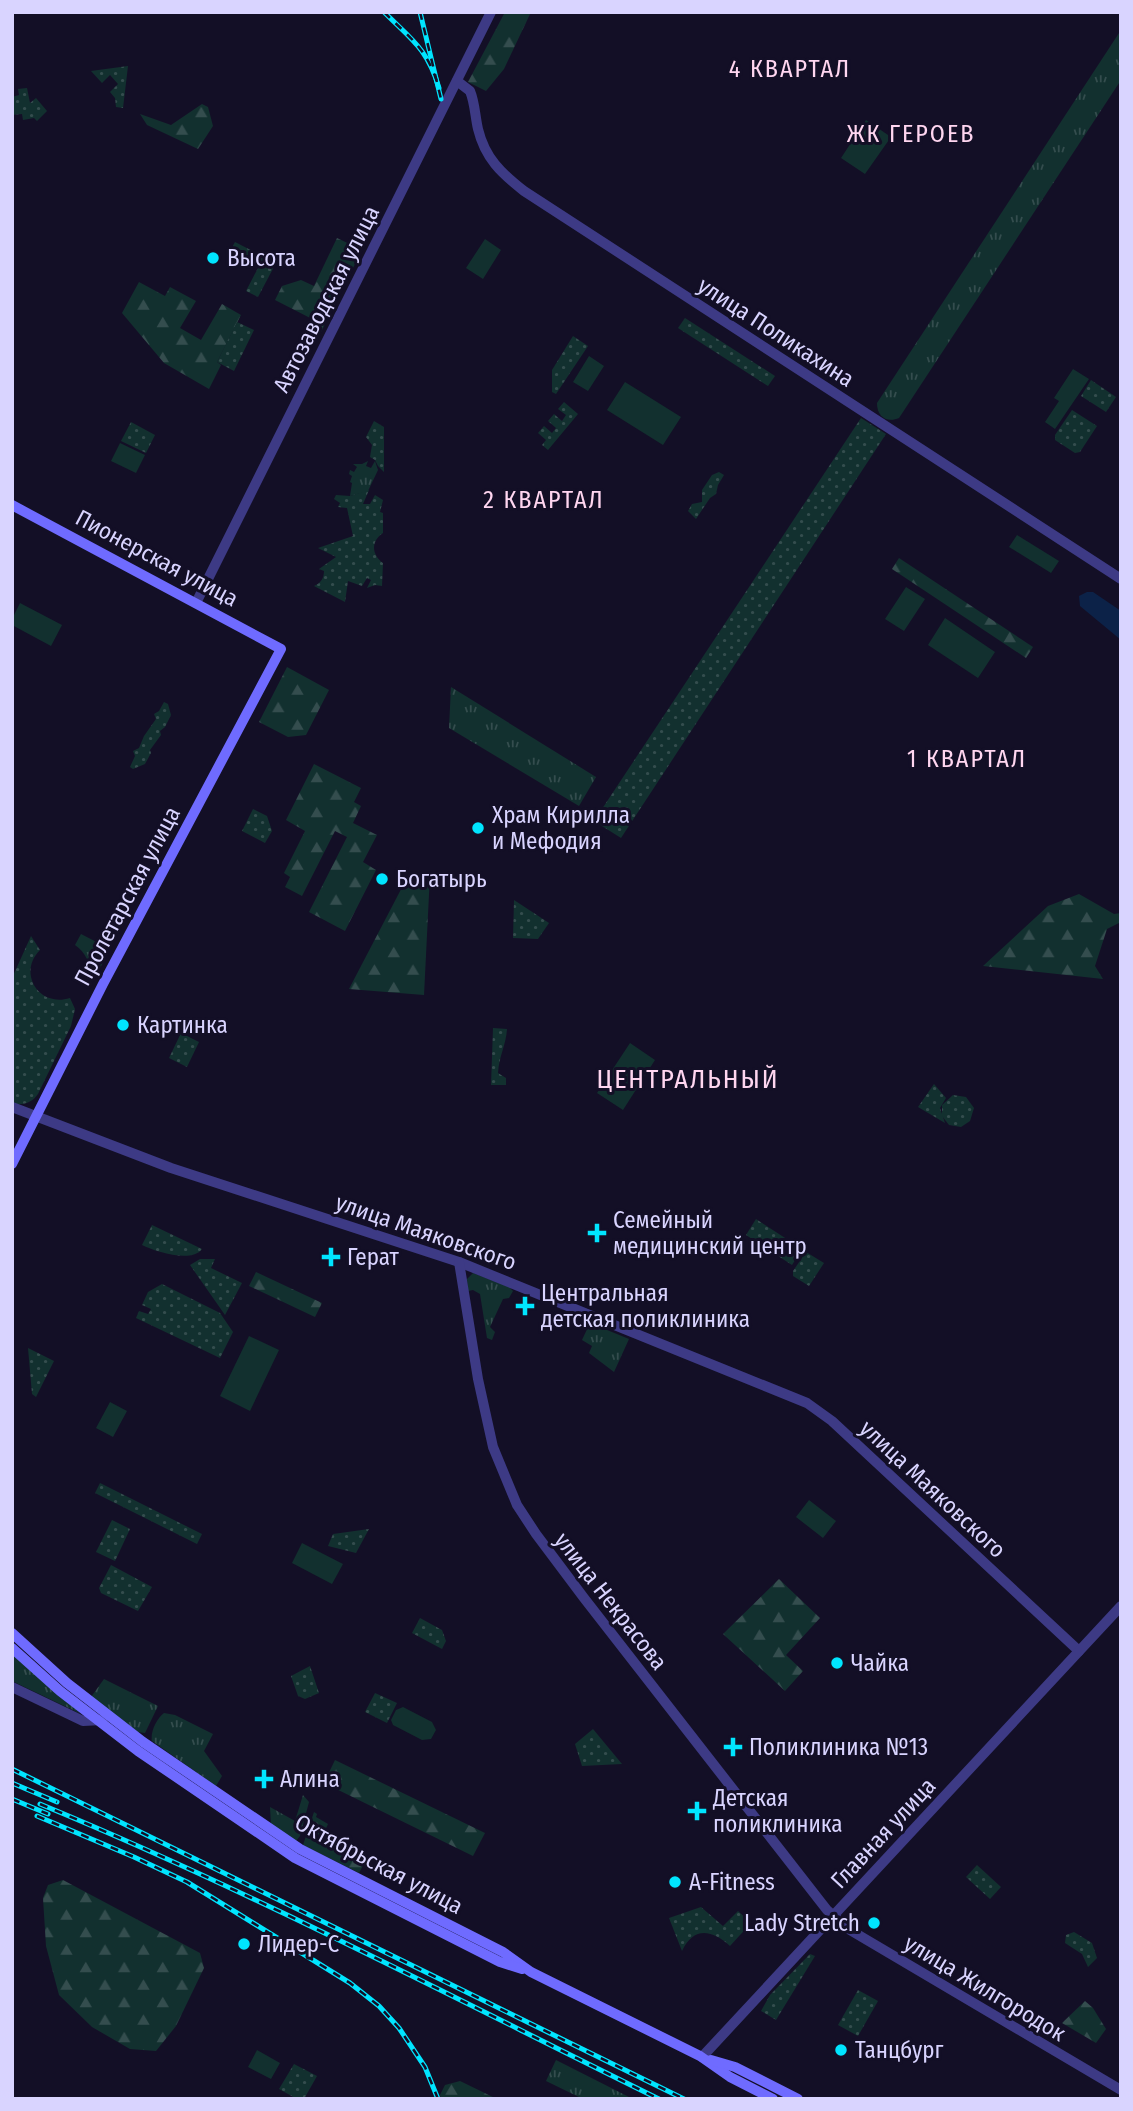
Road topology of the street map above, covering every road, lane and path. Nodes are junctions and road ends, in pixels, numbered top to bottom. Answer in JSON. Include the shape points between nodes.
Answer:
{"nodes":[{"id":1,"x":491,"y":12,"type":"edge"},
{"id":2,"x":457,"y":81,"type":"junction"},
{"id":3,"x":12,"y":505,"type":"edge"},
{"id":4,"x":1121,"y":579,"type":"edge"},
{"id":5,"x":196,"y":603,"type":"junction"},
{"id":6,"x":281,"y":649,"type":"joint"},
{"id":7,"x":12,"y":1107,"type":"edge"},
{"id":8,"x":36,"y":1116,"type":"junction"},
{"id":9,"x":12,"y":1164,"type":"edge"},
{"id":10,"x":459,"y":1262,"type":"junction"},
{"id":11,"x":1121,"y":1606,"type":"edge"},
{"id":12,"x":12,"y":1633,"type":"edge"},
{"id":13,"x":12,"y":1648,"type":"edge"},
{"id":14,"x":1079,"y":1651,"type":"junction"},
{"id":15,"x":12,"y":1687,"type":"edge"},
{"id":16,"x":111,"y":1718,"type":"junction"},
{"id":17,"x":99,"y":1721,"type":"junction"},
{"id":18,"x":832,"y":1916,"type":"junction"},
{"id":19,"x":531,"y":1972,"type":"junction"},
{"id":20,"x":702,"y":2057,"type":"junction"},
{"id":21,"x":1121,"y":2090,"type":"edge"},
{"id":22,"x":774,"y":2099,"type":"edge"},
{"id":23,"x":798,"y":2099,"type":"edge"}],
"edges":[{"from":1,"to":2,"type":"street","name":"Автозаводская улица"},
{"from":2,"to":4,"type":"street","name":"улица Поликахина","via":[[470,91],[489,158],[524,191]]},
{"from":2,"to":5,"type":"street","name":"Автозаводская улица"},
{"from":3,"to":5,"type":"main road","name":"Пионерская улица"},
{"from":5,"to":6,"type":"main road","name":"Пионерская улица"},
{"from":6,"to":8,"type":"main road","name":"Пролетарская улица"},
{"from":7,"to":8,"type":"street","name":"улица Маяковского"},
{"from":8,"to":9,"type":"main road","name":"Пролетарская улица"},
{"from":8,"to":10,"type":"street","name":"улица Маяковского","via":[[178,1170]]},
{"from":10,"to":14,"type":"street","name":"улица Маяковского","via":[[814,1407]]},
{"from":10,"to":18,"type":"street","name":"улица Некрасова","via":[[493,1447],[517,1505]]},
{"from":11,"to":14,"type":"street","name":"Главная улица"},
{"from":12,"to":16,"type":"main road","name":"Октябрьская улица"},
{"from":13,"to":17,"type":"main road","name":"Октябрьская улица"},
{"from":14,"to":18,"type":"street","name":"Главная улица"},
{"from":15,"to":17,"type":"street","via":[[75,1718]]},
{"from":16,"to":17,"type":"street"},
{"from":16,"to":19,"type":"main road","name":"Октябрьская улица","via":[[300,1849],[503,1952]]},
{"from":17,"to":19,"type":"main road","name":"Октябрьская улица","via":[[295,1858],[500,1962]]},
{"from":18,"to":20,"type":"street","name":"Главная улица"},
{"from":18,"to":21,"type":"street","name":"улица Жилгородок"},
{"from":19,"to":20,"type":"main road","name":"Октябрьская улица"},
{"from":20,"to":22,"type":"main road"},
{"from":20,"to":23,"type":"main road","via":[[735,2067]]}]}
